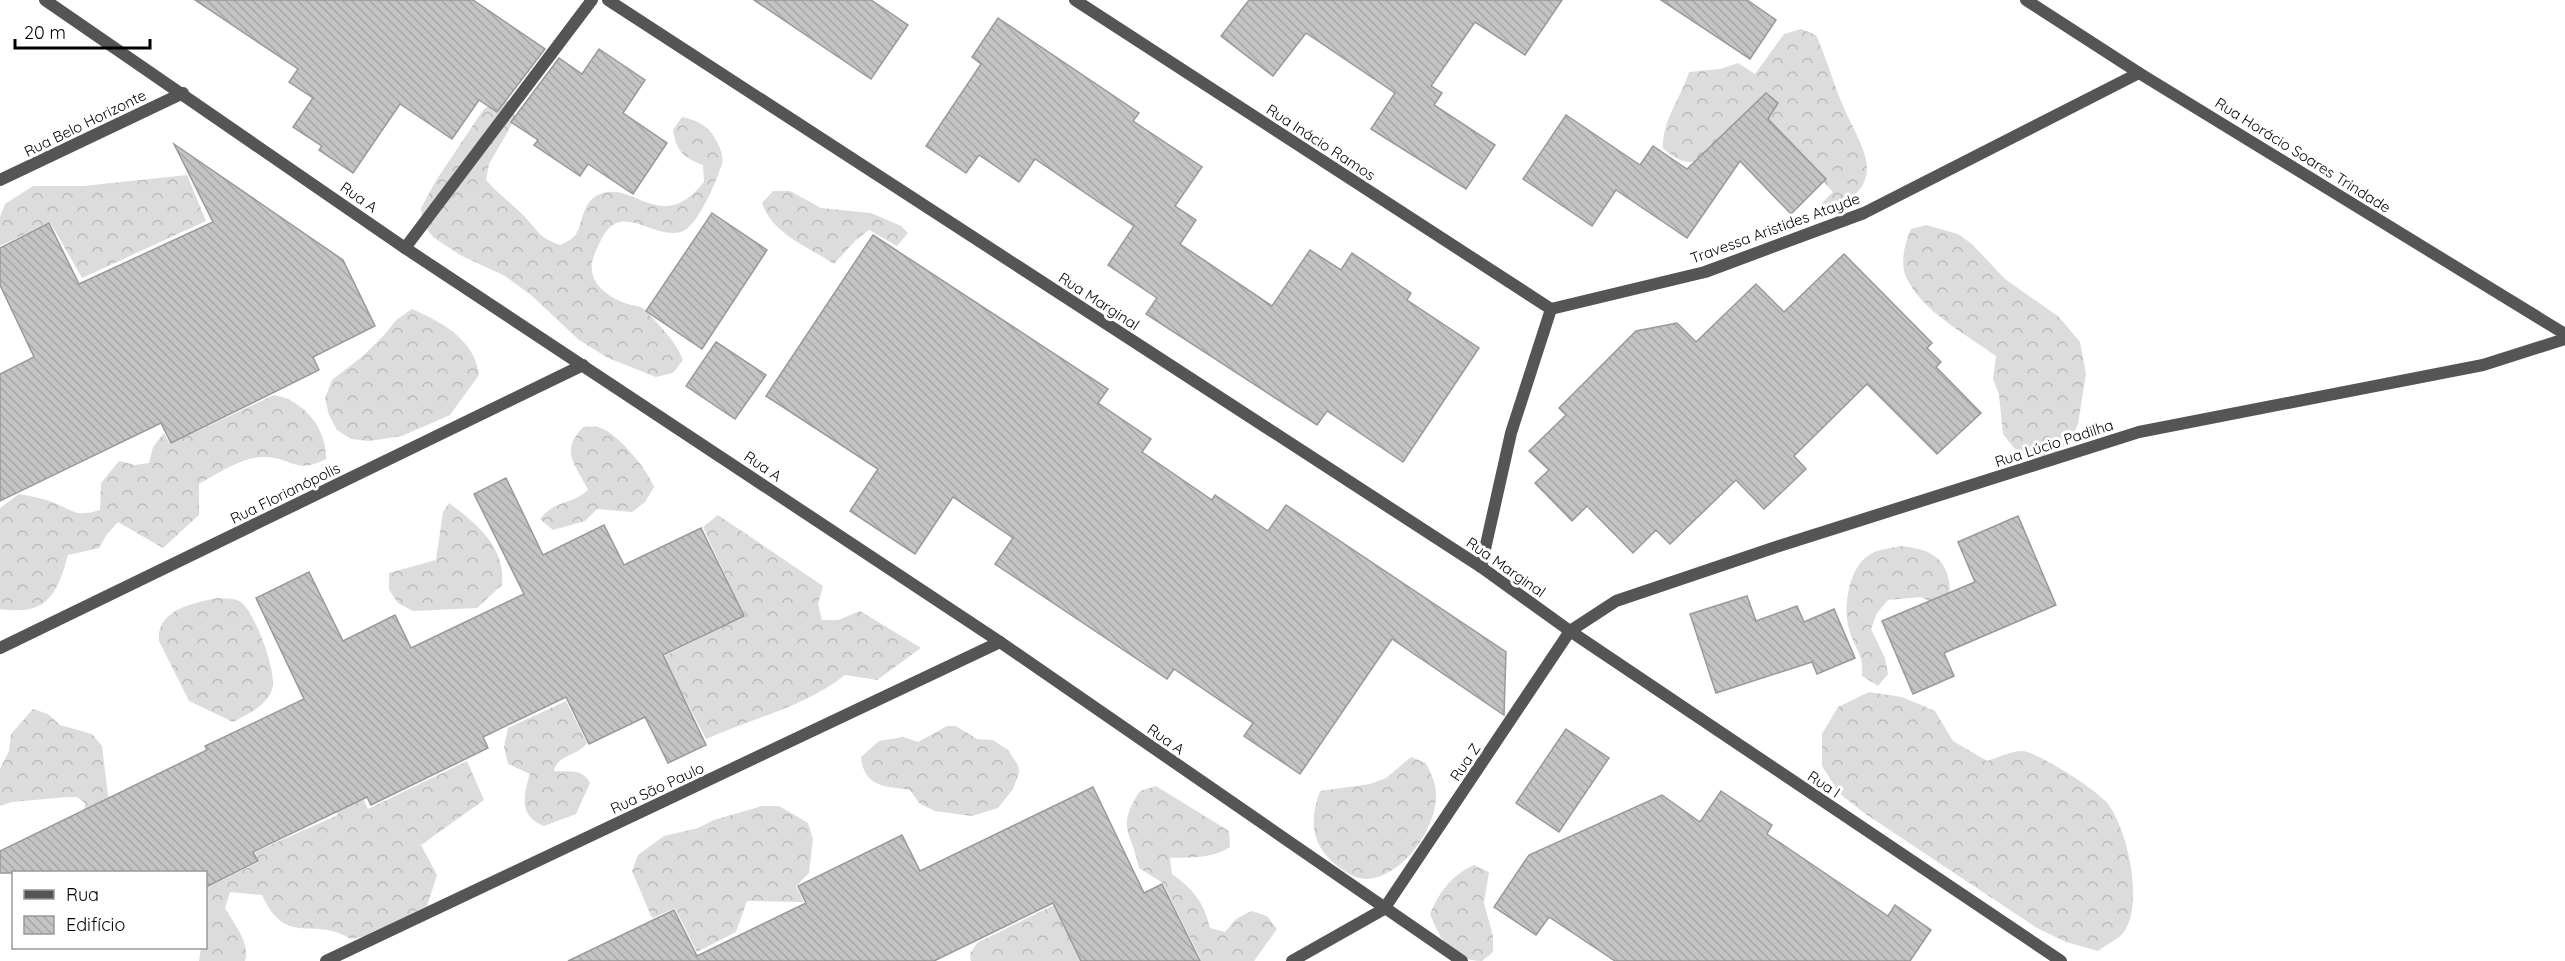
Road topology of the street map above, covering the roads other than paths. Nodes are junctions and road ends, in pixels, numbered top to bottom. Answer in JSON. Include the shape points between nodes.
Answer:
{"nodes":[{"id":1,"x":45,"y":0,"type":"edge"},
{"id":2,"x":592,"y":0,"type":"edge"},
{"id":3,"x":608,"y":0,"type":"edge"},
{"id":4,"x":1075,"y":0,"type":"edge"},
{"id":5,"x":2026,"y":0,"type":"edge"},
{"id":6,"x":2139,"y":73,"type":"junction"},
{"id":7,"x":183,"y":93,"type":"junction"},
{"id":8,"x":0,"y":180,"type":"edge"},
{"id":9,"x":405,"y":248,"type":"junction"},
{"id":10,"x":1551,"y":309,"type":"junction"},
{"id":11,"x":2565,"y":334,"type":"edge"},
{"id":12,"x":2565,"y":339,"type":"edge"},
{"id":13,"x":583,"y":365,"type":"junction"},
{"id":14,"x":1482,"y":567,"type":"junction"},
{"id":15,"x":1570,"y":631,"type":"junction"},
{"id":16,"x":1000,"y":642,"type":"junction"},
{"id":17,"x":0,"y":648,"type":"edge"},
{"id":18,"x":1384,"y":909,"type":"junction"},
{"id":19,"x":326,"y":961,"type":"edge"},
{"id":20,"x":1292,"y":961,"type":"edge"},
{"id":21,"x":1462,"y":961,"type":"edge"},
{"id":22,"x":2061,"y":961,"type":"edge"}],
"edges":[{"from":1,"to":7,"type":"street","name":"Rua A"},
{"from":2,"to":9,"type":"street"},
{"from":3,"to":14,"type":"street","name":"Rua Marginal"},
{"from":4,"to":10,"type":"street","name":"Rua Inácio Ramos"},
{"from":5,"to":6,"type":"street","name":"Rua Horácio Soares Trindade"},
{"from":6,"to":10,"type":"street","name":"Travessa Aristides Atayde","via":[[1864,213],[1705,272]]},
{"from":6,"to":11,"type":"street","name":"Rua Horácio Soares Trindade"},
{"from":7,"to":8,"type":"street","name":"Rua Belo Horizonte"},
{"from":7,"to":9,"type":"street","name":"Rua A"},
{"from":9,"to":13,"type":"street","name":"Rua A"},
{"from":10,"to":14,"type":"street","via":[[1511,433]]},
{"from":12,"to":15,"type":"street","name":"Rua Lúcio Padilha","via":[[2483,365],[2139,432],[1616,601]]},
{"from":13,"to":16,"type":"street","name":"Rua A"},
{"from":13,"to":17,"type":"street","name":"Rua Florianópolis"},
{"from":14,"to":15,"type":"street","name":"Rua Marginal"},
{"from":15,"to":18,"type":"street","name":"Rua Z"},
{"from":15,"to":22,"type":"street","name":"Rua I"},
{"from":16,"to":18,"type":"street","name":"Rua A"},
{"from":16,"to":19,"type":"street","name":"Rua São Paulo"},
{"from":18,"to":20,"type":"street"},
{"from":18,"to":21,"type":"street","name":"Rua A"}]}
